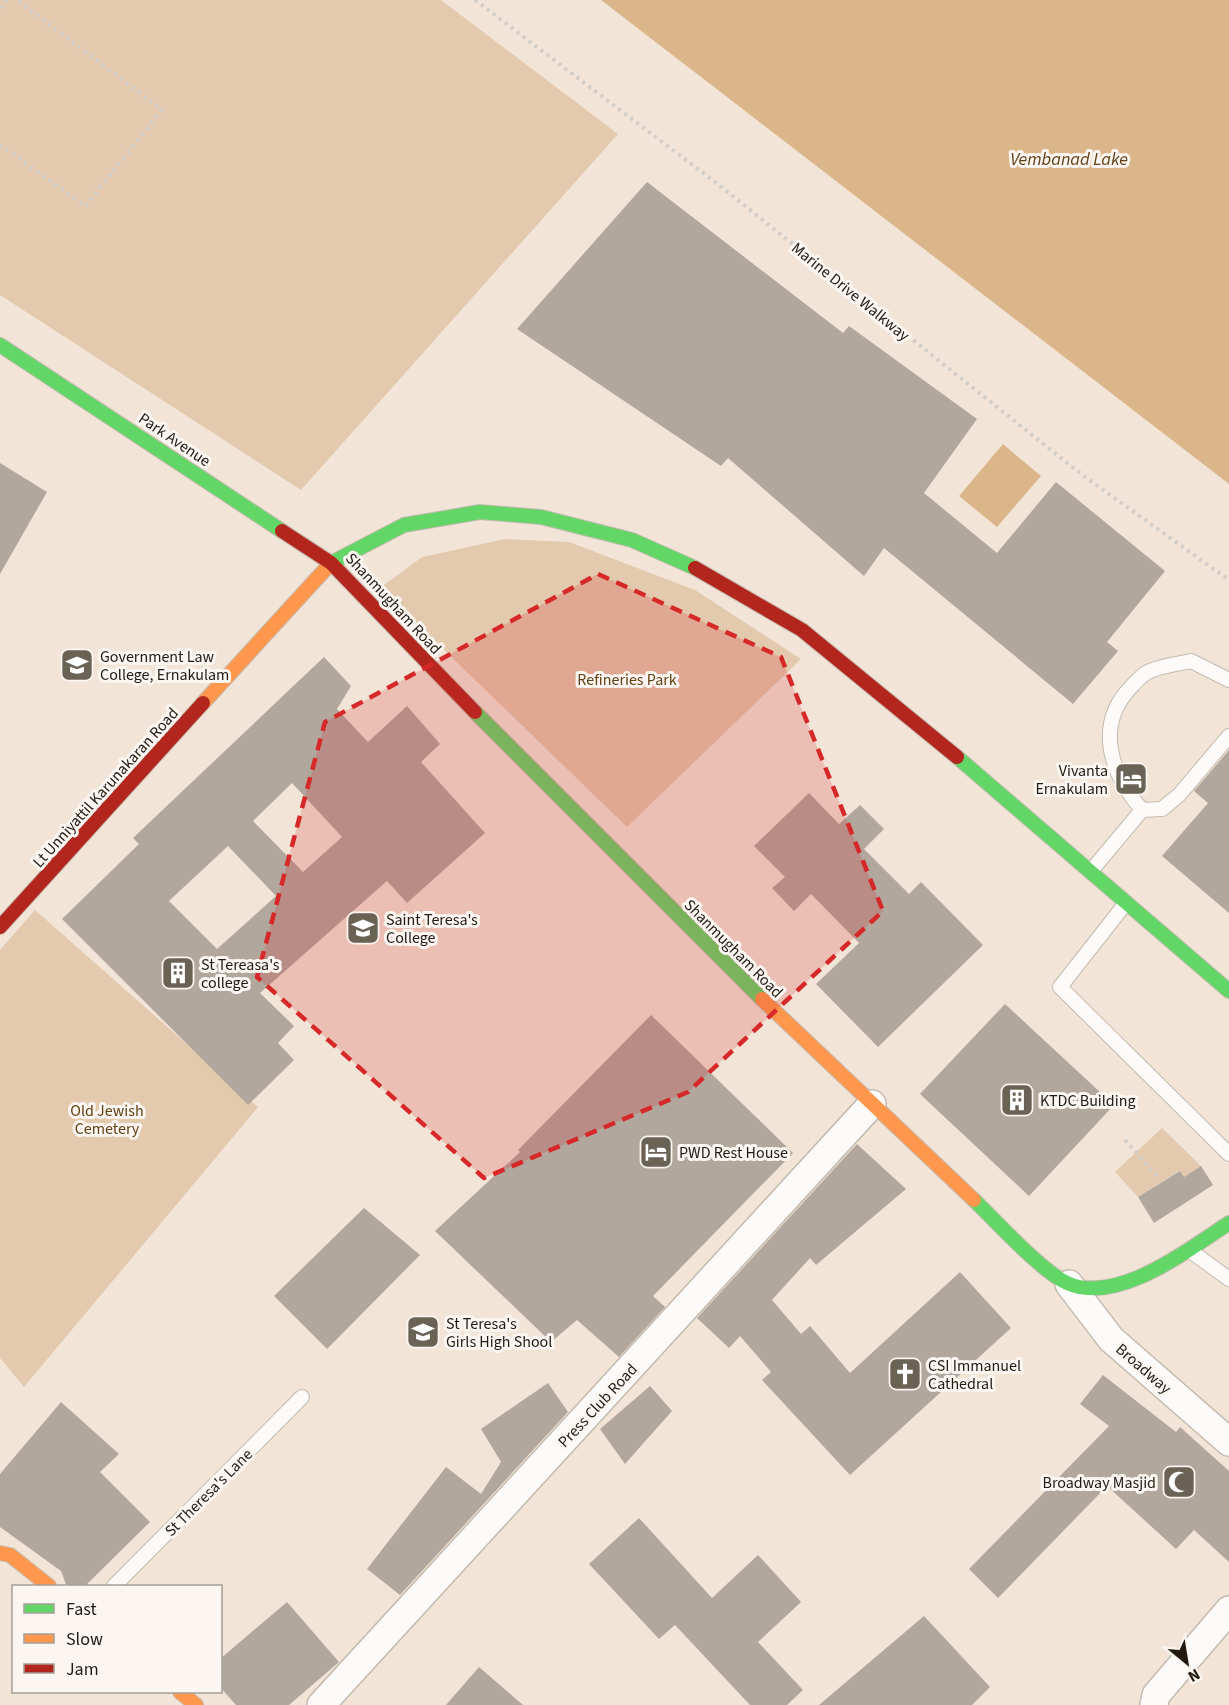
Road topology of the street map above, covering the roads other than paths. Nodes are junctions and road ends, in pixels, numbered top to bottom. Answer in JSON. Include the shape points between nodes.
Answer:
{"nodes":[{"id":1,"x":0,"y":345,"type":"edge"},
{"id":2,"x":331,"y":562,"type":"junction"},
{"id":3,"x":1229,"y":680,"type":"edge"},
{"id":4,"x":1229,"y":735,"type":"edge"},
{"id":5,"x":1142,"y":810,"type":"junction"},
{"id":6,"x":1091,"y":871,"type":"junction"},
{"id":7,"x":1126,"y":903,"type":"junction"},
{"id":8,"x":0,"y":927,"type":"edge"},
{"id":9,"x":1229,"y":991,"type":"edge"},
{"id":10,"x":872,"y":1104,"type":"junction"},
{"id":11,"x":1229,"y":1154,"type":"edge"},
{"id":12,"x":1229,"y":1223,"type":"edge"},
{"id":13,"x":1187,"y":1249,"type":"junction"},
{"id":14,"x":1229,"y":1279,"type":"edge"},
{"id":15,"x":1068,"y":1284,"type":"junction"},
{"id":16,"x":302,"y":1397,"type":"dead end"},
{"id":17,"x":1229,"y":1442,"type":"edge"},
{"id":18,"x":0,"y":1553,"type":"edge"},
{"id":19,"x":46,"y":1585,"type":"edge"},
{"id":20,"x":116,"y":1585,"type":"edge"},
{"id":21,"x":1229,"y":1610,"type":"edge"},
{"id":22,"x":181,"y":1693,"type":"edge"},
{"id":23,"x":196,"y":1705,"type":"edge"},
{"id":24,"x":321,"y":1705,"type":"edge"},
{"id":25,"x":1154,"y":1705,"type":"edge"}],
"edges":[{"from":1,"to":2,"type":"main road","name":"Park Avenue"},
{"from":2,"to":6,"type":"main road","name":"Shanmugham Road","via":[[404,525],[480,512],[541,517],[632,540],[706,573],[802,630]]},
{"from":2,"to":8,"type":"main road","name":"Lt Unniyattil Karunakaran Road"},
{"from":2,"to":10,"type":"main road","name":"Shanmugham Road","via":[[653,891]]},
{"from":3,"to":5,"type":"lane","via":[[1191,661],[1146,672],[1121,697],[1108,728],[1111,761],[1128,795]]},
{"from":4,"to":5,"type":"lane","via":[[1179,795],[1162,809]]},
{"from":5,"to":6,"type":"lane"},
{"from":6,"to":7,"type":"main road","name":"Shanmugham Road"},
{"from":7,"to":9,"type":"main road","name":"Shanmugham Road"},
{"from":7,"to":11,"type":"lane","via":[[1060,987]]},
{"from":10,"to":15,"type":"main road","name":"Shanmugham Road"},
{"from":10,"to":24,"type":"street","name":"Press Club Road"},
{"from":12,"to":13,"type":"main road"},
{"from":13,"to":14,"type":"lane"},
{"from":13,"to":15,"type":"main road","via":[[1128,1283],[1099,1287]]},
{"from":15,"to":17,"type":"street","name":"Broadway","via":[[1111,1339]]},
{"from":16,"to":20,"type":"lane","name":"St Theresa's Lane"},
{"from":18,"to":19,"type":"main road","via":[[9,1555]]},
{"from":21,"to":25,"type":"street","via":[[1156,1695]]},
{"from":22,"to":23,"type":"main road"}]}
